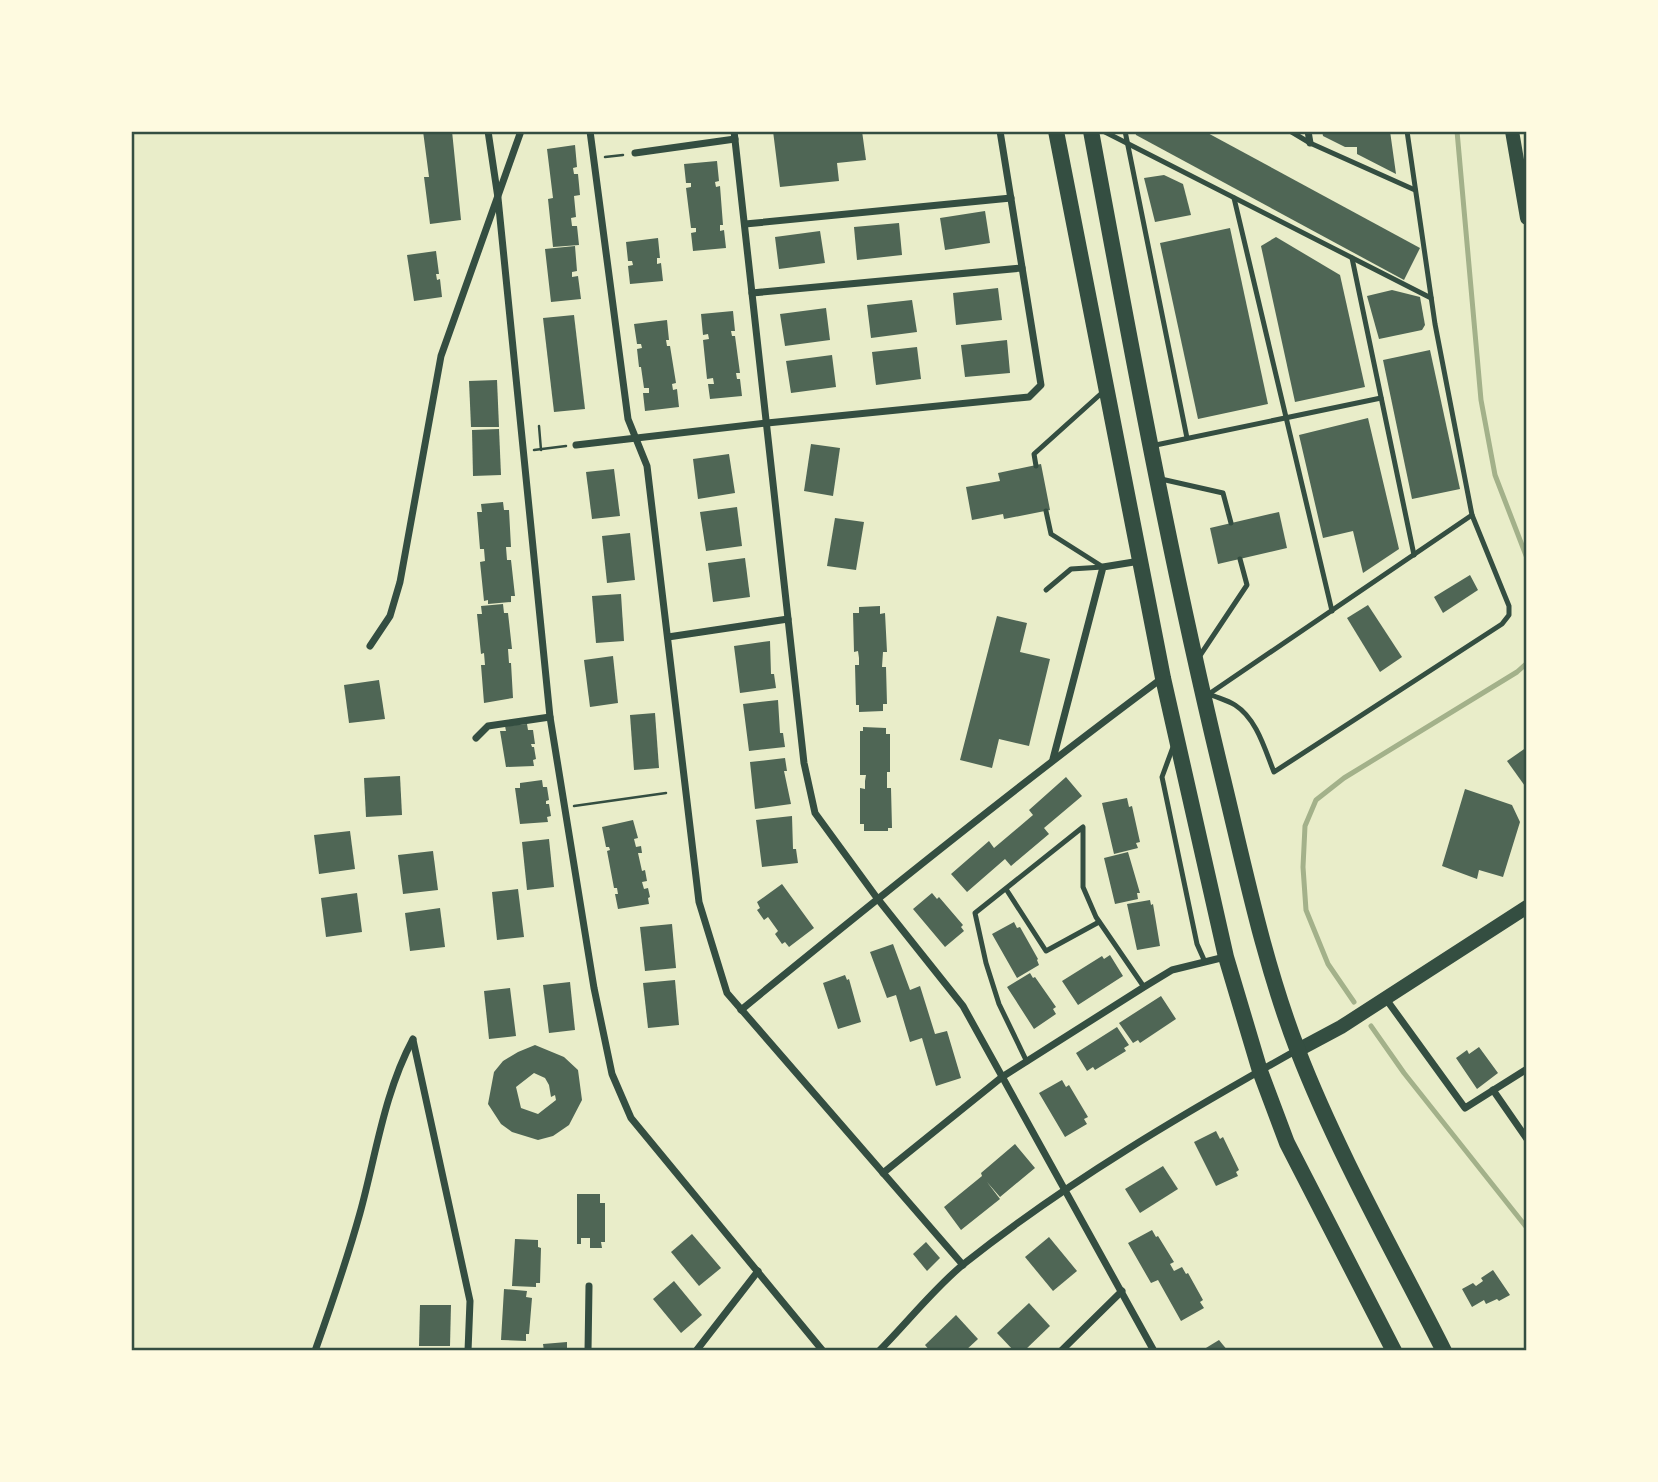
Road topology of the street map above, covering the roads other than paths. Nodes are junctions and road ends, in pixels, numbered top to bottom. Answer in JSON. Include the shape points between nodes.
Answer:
{"nodes":[{"id":1,"x":488,"y":131,"type":"edge"},
{"id":2,"x":522,"y":131,"type":"edge"},
{"id":3,"x":590,"y":131,"type":"edge"},
{"id":4,"x":1000,"y":131,"type":"edge"},
{"id":5,"x":1056,"y":131,"type":"edge"},
{"id":6,"x":1091,"y":131,"type":"edge"},
{"id":7,"x":1103,"y":131,"type":"edge"},
{"id":8,"x":1125,"y":131,"type":"edge"},
{"id":9,"x":1290,"y":131,"type":"edge"},
{"id":10,"x":1308,"y":131,"type":"edge"},
{"id":11,"x":1407,"y":131,"type":"edge"},
{"id":12,"x":1512,"y":131,"type":"edge"},
{"id":13,"x":735,"y":135,"type":"edge"},
{"id":14,"x":1310,"y":143,"type":"junction"},
{"id":15,"x":1128,"y":144,"type":"junction"},
{"id":16,"x":635,"y":153,"type":"road end"},
{"id":17,"x":1415,"y":190,"type":"junction"},
{"id":18,"x":498,"y":198,"type":"junction"},
{"id":19,"x":1011,"y":198,"type":"junction"},
{"id":20,"x":1234,"y":198,"type":"junction"},
{"id":21,"x":1527,"y":218,"type":"edge"},
{"id":22,"x":745,"y":224,"type":"junction"},
{"id":23,"x":1353,"y":258,"type":"junction"},
{"id":24,"x":1022,"y":268,"type":"junction"},
{"id":25,"x":752,"y":293,"type":"junction"},
{"id":26,"x":1431,"y":298,"type":"junction"},
{"id":27,"x":1106,"y":389,"type":"junction"},
{"id":28,"x":1381,"y":398,"type":"junction"},
{"id":29,"x":1286,"y":418,"type":"junction"},
{"id":30,"x":766,"y":423,"type":"junction"},
{"id":31,"x":636,"y":438,"type":"junction"},
{"id":32,"x":1188,"y":438,"type":"junction"},
{"id":33,"x":576,"y":445,"type":"road end"},
{"id":34,"x":1149,"y":446,"type":"junction"},
{"id":35,"x":1036,"y":466,"type":"dead end"},
{"id":36,"x":1156,"y":477,"type":"junction"},
{"id":37,"x":1046,"y":511,"type":"dead end"},
{"id":38,"x":1472,"y":515,"type":"junction"},
{"id":39,"x":1231,"y":523,"type":"dead end"},
{"id":40,"x":1414,"y":555,"type":"junction"},
{"id":41,"x":1240,"y":559,"type":"dead end"},
{"id":42,"x":1140,"y":561,"type":"junction"},
{"id":43,"x":1103,"y":567,"type":"junction"},
{"id":44,"x":1046,"y":590,"type":"dead end"},
{"id":45,"x":1332,"y":611,"type":"junction"},
{"id":46,"x":788,"y":619,"type":"junction"},
{"id":47,"x":668,"y":637,"type":"junction"},
{"id":48,"x":370,"y":646,"type":"dead end"},
{"id":49,"x":1196,"y":663,"type":"junction"},
{"id":50,"x":1163,"y":678,"type":"junction"},
{"id":51,"x":1206,"y":696,"type":"junction"},
{"id":52,"x":550,"y":717,"type":"junction"},
{"id":53,"x":1177,"y":737,"type":"junction"},
{"id":54,"x":476,"y":738,"type":"dead end"},
{"id":55,"x":1053,"y":760,"type":"junction"},
{"id":56,"x":1006,"y":889,"type":"junction"},
{"id":57,"x":877,"y":898,"type":"junction"},
{"id":58,"x":1527,"y":907,"type":"edge"},
{"id":59,"x":1100,"y":922,"type":"junction"},
{"id":60,"x":1226,"y":957,"type":"junction"},
{"id":61,"x":1205,"y":962,"type":"junction"},
{"id":62,"x":1144,"y":987,"type":"junction"},
{"id":63,"x":1385,"y":999,"type":"junction"},
{"id":64,"x":741,"y":1010,"type":"junction"},
{"id":65,"x":1298,"y":1049,"type":"junction"},
{"id":66,"x":1027,"y":1062,"type":"junction"},
{"id":67,"x":1527,"y":1069,"type":"edge"},
{"id":68,"x":1260,"y":1070,"type":"junction"},
{"id":69,"x":1002,"y":1077,"type":"junction"},
{"id":70,"x":1493,"y":1090,"type":"junction"},
{"id":71,"x":1527,"y":1139,"type":"edge"},
{"id":72,"x":883,"y":1173,"type":"junction"},
{"id":73,"x":1065,"y":1189,"type":"junction"},
{"id":74,"x":963,"y":1265,"type":"junction"},
{"id":75,"x":758,"y":1271,"type":"junction"},
{"id":76,"x":589,"y":1286,"type":"dead end"},
{"id":77,"x":1122,"y":1292,"type":"junction"},
{"id":78,"x":315,"y":1351,"type":"edge"},
{"id":79,"x":468,"y":1351,"type":"edge"},
{"id":80,"x":588,"y":1351,"type":"edge"},
{"id":81,"x":696,"y":1351,"type":"edge"},
{"id":82,"x":823,"y":1351,"type":"edge"},
{"id":83,"x":879,"y":1351,"type":"edge"},
{"id":84,"x":1061,"y":1351,"type":"edge"},
{"id":85,"x":1154,"y":1351,"type":"edge"},
{"id":86,"x":1394,"y":1351,"type":"edge"},
{"id":87,"x":1444,"y":1351,"type":"edge"}],
"edges":[{"from":1,"to":18,"type":"street"},
{"from":2,"to":18,"type":"street"},
{"from":3,"to":31,"type":"street","via":[[628,419]]},
{"from":4,"to":19,"type":"street"},
{"from":5,"to":27,"type":"highway"},
{"from":6,"to":34,"type":"highway"},
{"from":7,"to":15,"type":"lane"},
{"from":8,"to":15,"type":"lane"},
{"from":9,"to":14,"type":"lane"},
{"from":10,"to":14,"type":"street"},
{"from":11,"to":17,"type":"lane"},
{"from":12,"to":21,"type":"main road"},
{"from":13,"to":16,"type":"street"},
{"from":13,"to":22,"type":"street"},
{"from":14,"to":17,"type":"lane"},
{"from":15,"to":20,"type":"lane"},
{"from":15,"to":32,"type":"lane"},
{"from":17,"to":26,"type":"lane"},
{"from":18,"to":48,"type":"street","via":[[441,356],[400,582],[390,616]]},
{"from":18,"to":52,"type":"street"},
{"from":19,"to":22,"type":"street"},
{"from":19,"to":24,"type":"street"},
{"from":20,"to":23,"type":"lane"},
{"from":20,"to":29,"type":"lane"},
{"from":22,"to":25,"type":"street"},
{"from":23,"to":26,"type":"lane"},
{"from":23,"to":28,"type":"lane"},
{"from":24,"to":25,"type":"street"},
{"from":24,"to":30,"type":"street","via":[[1041,385],[1036,393]]},
{"from":25,"to":30,"type":"street"},
{"from":26,"to":38,"type":"lane"},
{"from":27,"to":35,"type":"lane","via":[[1034,454]]},
{"from":27,"to":42,"type":"highway"},
{"from":28,"to":29,"type":"lane"},
{"from":28,"to":40,"type":"lane"},
{"from":29,"to":32,"type":"lane"},
{"from":29,"to":45,"type":"lane"},
{"from":30,"to":31,"type":"street"},
{"from":30,"to":46,"type":"street"},
{"from":31,"to":33,"type":"street"},
{"from":31,"to":47,"type":"street","via":[[647,466]]},
{"from":32,"to":34,"type":"lane"},
{"from":34,"to":36,"type":"highway"},
{"from":36,"to":39,"type":"lane","via":[[1223,493]]},
{"from":36,"to":49,"type":"highway"},
{"from":37,"to":43,"type":"lane","via":[[1051,534]]},
{"from":38,"to":40,"type":"lane"},
{"from":38,"to":51,"type":"lane","via":[[1509,606],[1502,624],[1274,772],[1247,716],[1236,706]]},
{"from":40,"to":45,"type":"lane"},
{"from":41,"to":49,"type":"lane","via":[[1247,585]]},
{"from":42,"to":43,"type":"street"},
{"from":42,"to":50,"type":"highway"},
{"from":43,"to":44,"type":"lane","via":[[1071,569]]},
{"from":43,"to":55,"type":"street"},
{"from":45,"to":51,"type":"lane"},
{"from":46,"to":47,"type":"street"},
{"from":46,"to":57,"type":"street","via":[[804,763],[815,813]]},
{"from":47,"to":64,"type":"street","via":[[699,902],[727,993]]},
{"from":49,"to":51,"type":"highway"},
{"from":50,"to":53,"type":"highway"},
{"from":50,"to":55,"type":"street"},
{"from":51,"to":65,"type":"highway","via":[[1263,942]]},
{"from":52,"to":54,"type":"street","via":[[488,726]]},
{"from":52,"to":75,"type":"street","via":[[593,988],[612,1074],[631,1118]]},
{"from":53,"to":60,"type":"highway"},
{"from":53,"to":61,"type":"lane","via":[[1163,777],[1197,944]]},
{"from":55,"to":57,"type":"street"},
{"from":56,"to":59,"type":"lane","via":[[1046,951]]},
{"from":56,"to":59,"type":"lane","via":[[1083,827],[1083,887]]},
{"from":56,"to":66,"type":"lane","via":[[975,913],[999,1004]]},
{"from":57,"to":64,"type":"street"},
{"from":57,"to":69,"type":"street","via":[[963,1006]]},
{"from":58,"to":63,"type":"main road"},
{"from":59,"to":62,"type":"lane"},
{"from":60,"to":61,"type":"street"},
{"from":60,"to":68,"type":"highway"},
{"from":61,"to":62,"type":"street","via":[[1172,970]]},
{"from":62,"to":66,"type":"street"},
{"from":63,"to":65,"type":"main road"},
{"from":63,"to":70,"type":"street","via":[[1465,1108]]},
{"from":64,"to":72,"type":"street"},
{"from":65,"to":68,"type":"street"},
{"from":65,"to":87,"type":"highway","via":[[1336,1138]]},
{"from":66,"to":69,"type":"street"},
{"from":67,"to":70,"type":"street"},
{"from":68,"to":73,"type":"street"},
{"from":68,"to":86,"type":"highway","via":[[1287,1143]]},
{"from":69,"to":72,"type":"street"},
{"from":69,"to":73,"type":"street"},
{"from":70,"to":71,"type":"street"},
{"from":72,"to":74,"type":"street"},
{"from":73,"to":74,"type":"street"},
{"from":73,"to":77,"type":"street"},
{"from":74,"to":83,"type":"street"},
{"from":75,"to":81,"type":"street"},
{"from":75,"to":82,"type":"street"},
{"from":76,"to":80,"type":"street"},
{"from":77,"to":84,"type":"street"},
{"from":77,"to":85,"type":"street"},
{"from":78,"to":79,"type":"street","via":[[360,1213],[391,1087],[412,1039],[470,1301]]}]}
